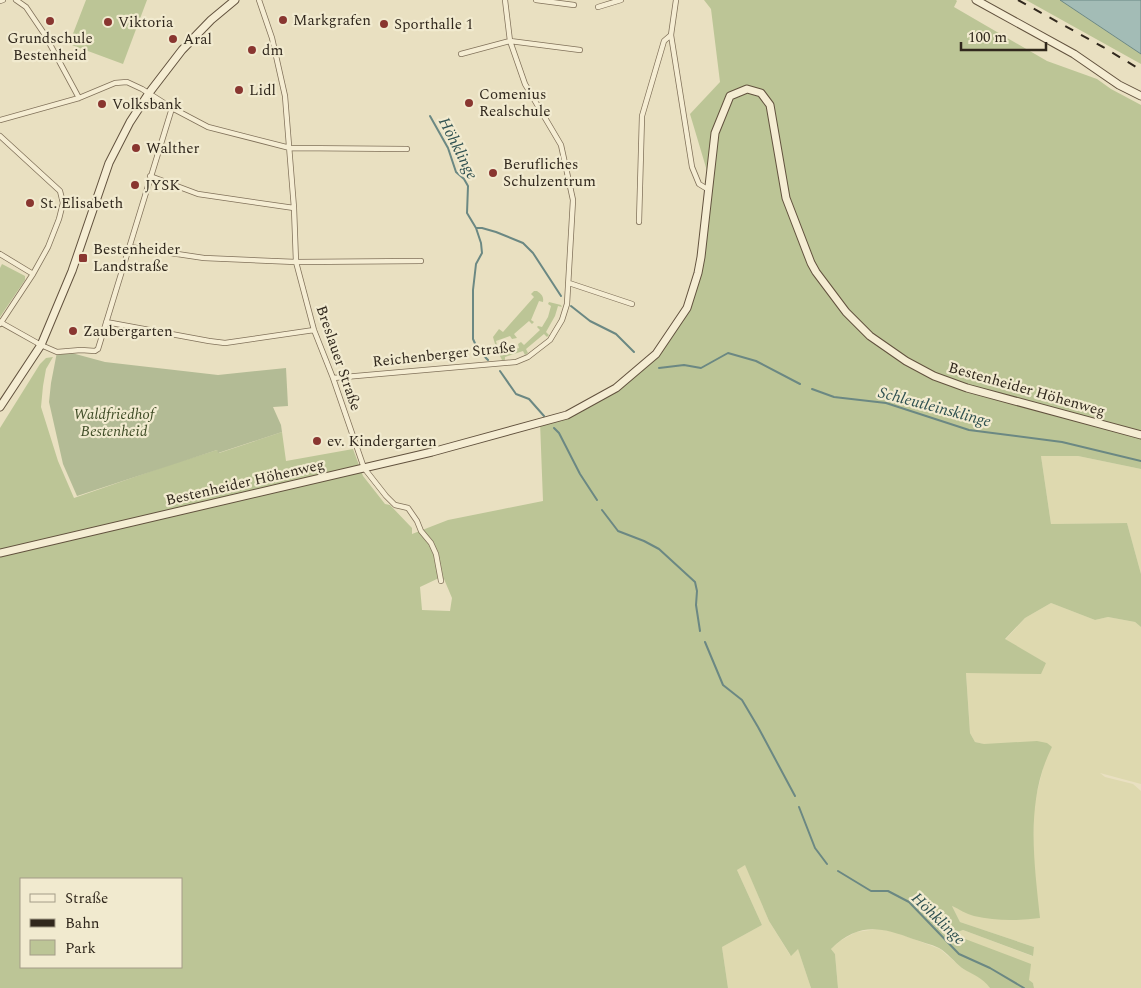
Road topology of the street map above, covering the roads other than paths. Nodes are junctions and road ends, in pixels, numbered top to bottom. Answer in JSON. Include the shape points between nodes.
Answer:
{"nodes":[{"id":1,"x":16,"y":0,"type":"edge"},
{"id":2,"x":234,"y":0,"type":"edge"},
{"id":3,"x":259,"y":0,"type":"edge"},
{"id":4,"x":505,"y":0,"type":"edge"},
{"id":5,"x":536,"y":0,"type":"edge"},
{"id":6,"x":620,"y":0,"type":"edge"},
{"id":7,"x":676,"y":0,"type":"edge"},
{"id":8,"x":976,"y":0,"type":"edge"},
{"id":9,"x":574,"y":5,"type":"dead end"},
{"id":10,"x":598,"y":7,"type":"dead end"},
{"id":11,"x":671,"y":35,"type":"junction"},
{"id":12,"x":510,"y":41,"type":"junction"},
{"id":13,"x":580,"y":50,"type":"dead end"},
{"id":14,"x":461,"y":54,"type":"dead end"},
{"id":15,"x":149,"y":93,"type":"junction"},
{"id":16,"x":1141,"y":96,"type":"edge"},
{"id":17,"x":80,"y":98,"type":"junction"},
{"id":18,"x":172,"y":108,"type":"junction"},
{"id":19,"x":0,"y":120,"type":"edge"},
{"id":20,"x":0,"y":136,"type":"edge"},
{"id":21,"x":290,"y":148,"type":"junction"},
{"id":22,"x":407,"y":149,"type":"dead end"},
{"id":23,"x":150,"y":176,"type":"junction"},
{"id":24,"x":710,"y":190,"type":"junction"},
{"id":25,"x":294,"y":208,"type":"junction"},
{"id":26,"x":639,"y":222,"type":"dead end"},
{"id":27,"x":130,"y":247,"type":"junction"},
{"id":28,"x":0,"y":254,"type":"edge"},
{"id":29,"x":421,"y":261,"type":"dead end"},
{"id":30,"x":296,"y":262,"type":"junction"},
{"id":31,"x":33,"y":274,"type":"junction"},
{"id":32,"x":569,"y":283,"type":"junction"},
{"id":33,"x":632,"y":304,"type":"dead end"},
{"id":34,"x":106,"y":322,"type":"junction"},
{"id":35,"x":0,"y":323,"type":"edge"},
{"id":36,"x":314,"y":330,"type":"junction"},
{"id":37,"x":41,"y":345,"type":"junction"},
{"id":38,"x":332,"y":378,"type":"junction"},
{"id":39,"x":0,"y":406,"type":"edge"},
{"id":40,"x":1141,"y":435,"type":"edge"},
{"id":41,"x":364,"y":468,"type":"junction"},
{"id":42,"x":0,"y":552,"type":"edge"},
{"id":43,"x":441,"y":581,"type":"dead end"}],
"edges":[{"from":1,"to":17,"type":"street","via":[[26,8],[45,35]]},
{"from":2,"to":15,"type":"street","via":[[182,50]]},
{"from":3,"to":21,"type":"street","name":"Breslauer Straße","via":[[286,96]]},
{"from":4,"to":12,"type":"street","name":"Reichenberger Straße"},
{"from":5,"to":9,"type":"street"},
{"from":6,"to":10,"type":"street"},
{"from":7,"to":11,"type":"street"},
{"from":8,"to":16,"type":"street","via":[[1074,54]]},
{"from":11,"to":24,"type":"street","via":[[692,167],[699,184]]},
{"from":11,"to":26,"type":"street","via":[[664,42],[642,116]]},
{"from":12,"to":13,"type":"street"},
{"from":12,"to":14,"type":"street"},
{"from":12,"to":32,"type":"street","name":"Reichenberger Straße","via":[[524,84],[561,145],[573,200]]},
{"from":15,"to":17,"type":"street","via":[[121,82]]},
{"from":15,"to":18,"type":"street"},
{"from":15,"to":37,"type":"street","via":[[109,163],[72,271]]},
{"from":17,"to":19,"type":"street"},
{"from":18,"to":21,"type":"street","via":[[208,127]]},
{"from":18,"to":23,"type":"street"},
{"from":20,"to":31,"type":"street","via":[[60,192],[63,203],[48,246]]},
{"from":21,"to":22,"type":"street"},
{"from":21,"to":25,"type":"street","name":"Breslauer Straße"},
{"from":23,"to":25,"type":"street","via":[[198,194]]},
{"from":23,"to":27,"type":"street"},
{"from":24,"to":40,"type":"street","name":"Bestenheider Höhenweg","via":[[716,133],[730,96],[747,89],[761,93],[770,105],[786,198],[811,263],[846,312],[870,336],[934,376]]},
{"from":24,"to":41,"type":"street","name":"Bestenheider Höhenweg","via":[[698,273],[687,308],[656,354],[616,388],[567,415]]},
{"from":25,"to":30,"type":"street","name":"Breslauer Straße"},
{"from":27,"to":30,"type":"street","via":[[204,258]]},
{"from":27,"to":34,"type":"street"},
{"from":28,"to":31,"type":"street"},
{"from":29,"to":30,"type":"street"},
{"from":30,"to":36,"type":"street","name":"Breslauer Straße"},
{"from":31,"to":35,"type":"street"},
{"from":32,"to":33,"type":"street"},
{"from":32,"to":38,"type":"street","name":"Reichenberger Straße","via":[[565,313],[550,340],[522,360]]},
{"from":34,"to":36,"type":"street","via":[[225,343]]},
{"from":34,"to":37,"type":"street","via":[[95,351],[57,352]]},
{"from":35,"to":37,"type":"street"},
{"from":36,"to":38,"type":"street","name":"Breslauer Straße"},
{"from":37,"to":39,"type":"street"},
{"from":38,"to":41,"type":"street","name":"Breslauer Straße"},
{"from":41,"to":42,"type":"street","name":"Bestenheider Höhenweg"},
{"from":41,"to":43,"type":"street","name":"Breslauer Straße","via":[[395,505],[408,508],[417,520],[436,554]]}]}
